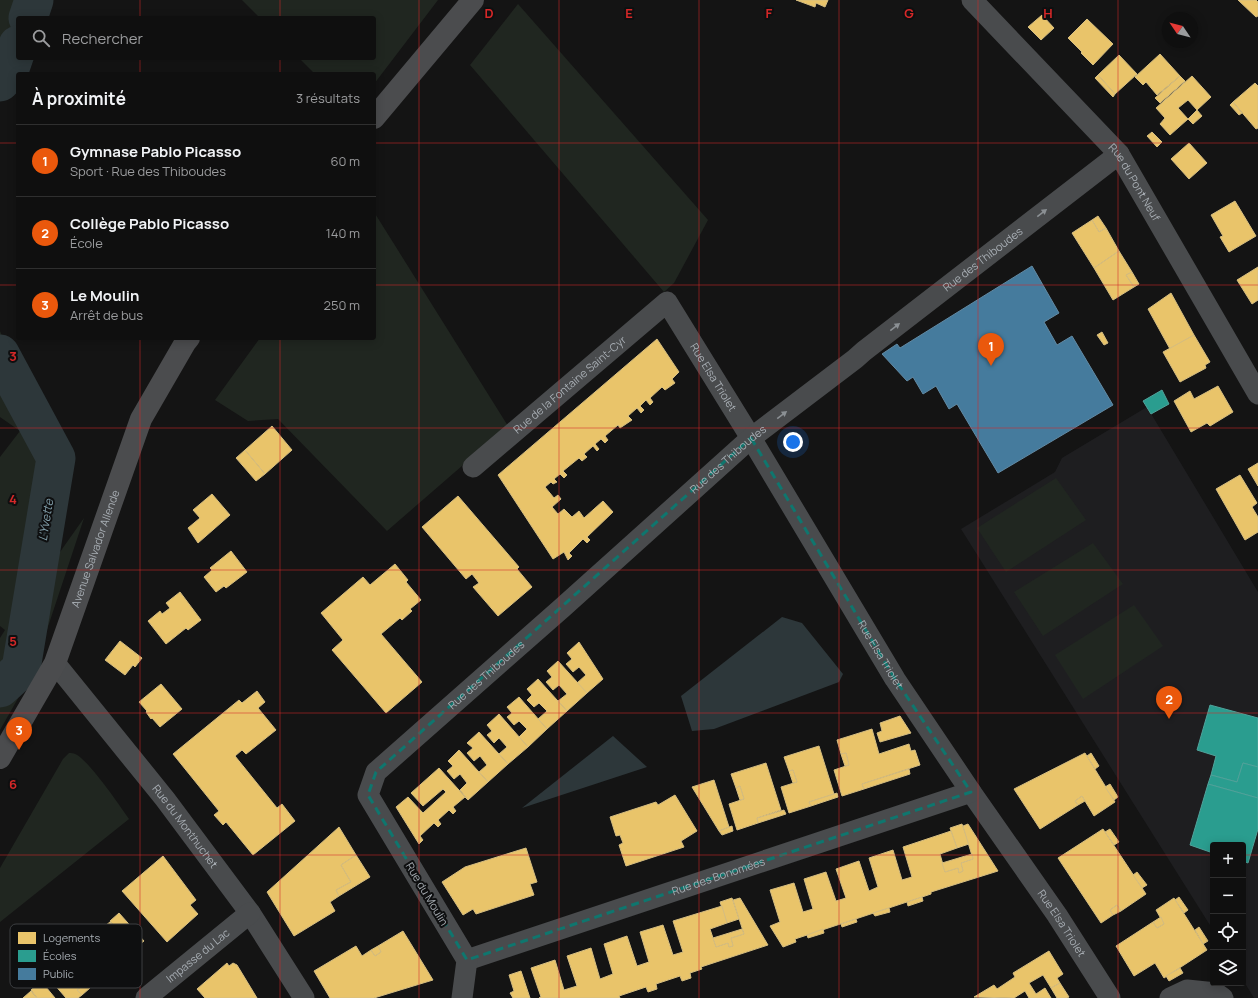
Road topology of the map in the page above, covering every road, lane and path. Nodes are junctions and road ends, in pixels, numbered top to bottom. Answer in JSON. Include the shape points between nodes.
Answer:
{"nodes":[{"id":1,"x":473,"y":0,"type":"edge"},
{"id":2,"x":979,"y":2,"type":"edge"},
{"id":3,"x":376,"y":116,"type":"edge"},
{"id":4,"x":1119,"y":154,"type":"junction"},
{"id":5,"x":667,"y":302,"type":"joint"},
{"id":6,"x":187,"y":340,"type":"edge"},
{"id":7,"x":1258,"y":394,"type":"edge"},
{"id":8,"x":750,"y":438,"type":"junction"},
{"id":9,"x":473,"y":467,"type":"dead end"},
{"id":10,"x":55,"y":663,"type":"junction"},
{"id":11,"x":0,"y":758,"type":"edge"},
{"id":12,"x":971,"y":792,"type":"junction"},
{"id":13,"x":368,"y":795,"type":"joint"},
{"id":14,"x":250,"y":913,"type":"junction"},
{"id":15,"x":466,"y":960,"type":"junction"},
{"id":16,"x":146,"y":998,"type":"edge"},
{"id":17,"x":304,"y":998,"type":"edge"},
{"id":18,"x":462,"y":998,"type":"edge"},
{"id":19,"x":1110,"y":998,"type":"edge"},
{"id":20,"x":1170,"y":998,"type":"edge"},
{"id":21,"x":1223,"y":998,"type":"edge"}],
"edges":[{"from":1,"to":3,"type":"main road"},
{"from":2,"to":4,"type":"street","name":"Rue du Pont Neuf"},
{"from":4,"to":7,"type":"street","name":"Rue du Pont Neuf"},
{"from":8,"to":4,"type":"street","name":"Rue des Thiboudes","one_way":true},
{"from":5,"to":8,"type":"street","name":"Rue Elsa Triolet"},
{"from":5,"to":9,"type":"street","name":"Rue de la Fontaine Saint-Cyr"},
{"from":6,"to":10,"type":"main road","name":"Avenue Salvador Allende","via":[[141,419]]},
{"from":8,"to":12,"type":"street","name":"Rue Elsa Triolet","via":[[895,679]]},
{"from":8,"to":13,"type":"street","name":"Rue des Thiboudes","via":[[376,772]]},
{"from":10,"to":11,"type":"main road","name":"Avenue Salvador Allende"},
{"from":10,"to":14,"type":"street","name":"Rue du Monthuchet","via":[[165,799]]},
{"from":12,"to":15,"type":"street","name":"Rue des Bonomées"},
{"from":12,"to":19,"type":"street","name":"Rue Elsa Triolet","via":[[1057,915]]},
{"from":13,"to":15,"type":"street","name":"Rue du Moulin"},
{"from":14,"to":16,"type":"street","name":"Impasse du Lac"},
{"from":14,"to":17,"type":"street","name":"Rue du Monthuchet"},
{"from":15,"to":18,"type":"street"},
{"from":20,"to":21,"type":"street","via":[[1187,990],[1216,993]]}]}
